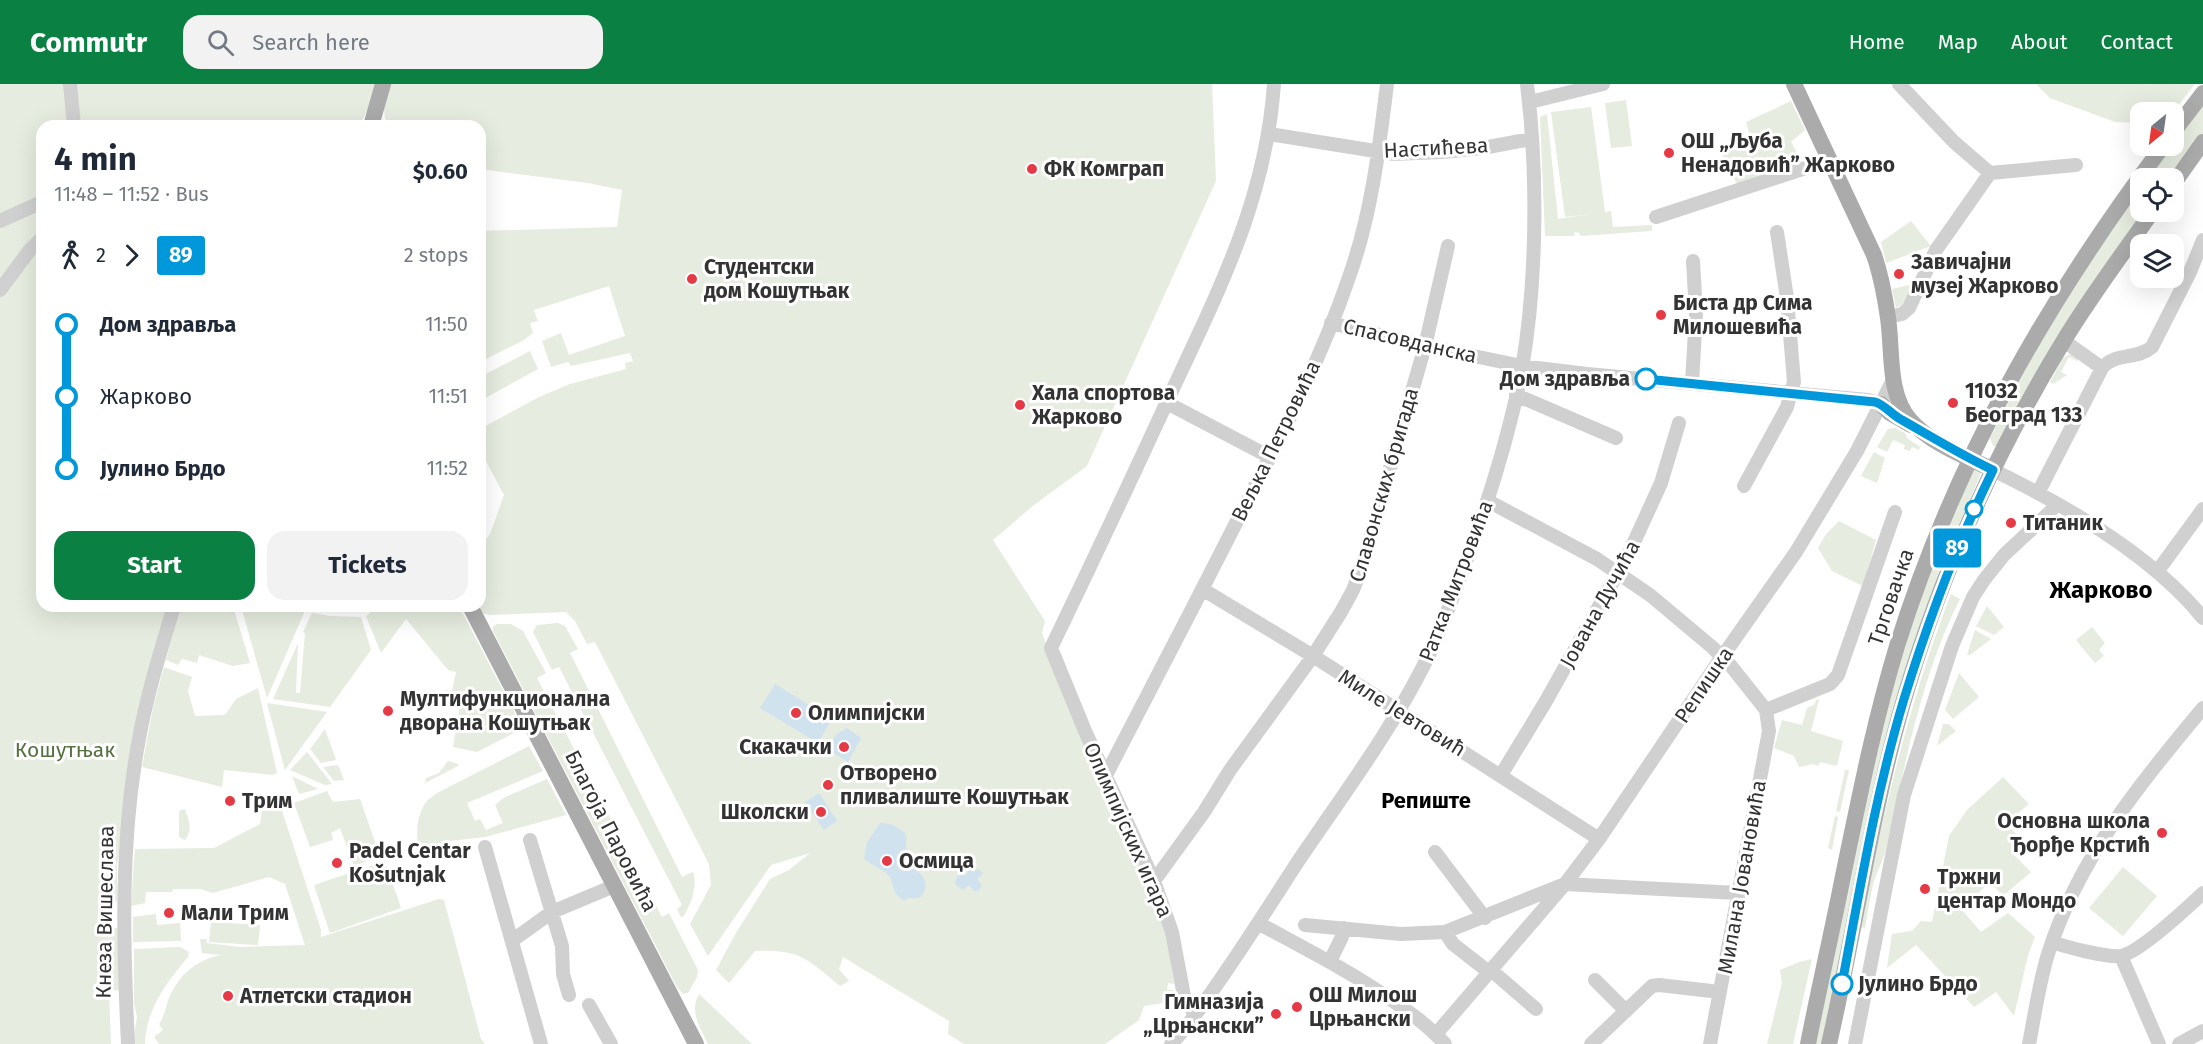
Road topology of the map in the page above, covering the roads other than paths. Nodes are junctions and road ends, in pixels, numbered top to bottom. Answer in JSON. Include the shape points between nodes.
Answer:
{"nodes":[{"id":1,"x":70,"y":84,"type":"edge"},
{"id":2,"x":383,"y":84,"type":"edge"},
{"id":3,"x":1274,"y":84,"type":"edge"},
{"id":4,"x":1387,"y":84,"type":"edge"},
{"id":5,"x":1527,"y":84,"type":"edge"},
{"id":6,"x":1603,"y":84,"type":"edge"},
{"id":7,"x":1794,"y":84,"type":"edge"},
{"id":8,"x":1899,"y":84,"type":"edge"},
{"id":9,"x":2203,"y":93,"type":"edge"},
{"id":10,"x":1530,"y":102,"type":"junction"},
{"id":11,"x":2184,"y":118,"type":"edge"},
{"id":12,"x":73,"y":120,"type":"edge"},
{"id":13,"x":373,"y":120,"type":"edge"},
{"id":14,"x":1269,"y":134,"type":"junction"},
{"id":15,"x":1532,"y":139,"type":"junction"},
{"id":16,"x":2203,"y":142,"type":"edge"},
{"id":17,"x":1378,"y":153,"type":"junction"},
{"id":18,"x":2156,"y":156,"type":"edge"},
{"id":19,"x":1830,"y":160,"type":"junction"},
{"id":20,"x":2076,"y":165,"type":"dead end"},
{"id":21,"x":2184,"y":168,"type":"edge"},
{"id":22,"x":1990,"y":173,"type":"junction"},
{"id":23,"x":36,"y":205,"type":"edge"},
{"id":24,"x":1656,"y":217,"type":"dead end"},
{"id":25,"x":0,"y":221,"type":"edge"},
{"id":26,"x":2145,"y":222,"type":"edge"},
{"id":27,"x":1777,"y":232,"type":"dead end"},
{"id":28,"x":2203,"y":240,"type":"edge"},
{"id":29,"x":36,"y":244,"type":"edge"},
{"id":30,"x":1448,"y":246,"type":"dead end"},
{"id":31,"x":1693,"y":261,"type":"dead end"},
{"id":32,"x":0,"y":290,"type":"edge"},
{"id":33,"x":1888,"y":317,"type":"junction"},
{"id":34,"x":1331,"y":323,"type":"junction"},
{"id":35,"x":2064,"y":340,"type":"junction"},
{"id":36,"x":1425,"y":346,"type":"junction"},
{"id":37,"x":1522,"y":366,"type":"junction"},
{"id":38,"x":2102,"y":368,"type":"junction"},
{"id":39,"x":1893,"y":380,"type":"junction"},
{"id":40,"x":1692,"y":383,"type":"junction"},
{"id":41,"x":1792,"y":393,"type":"junction"},
{"id":42,"x":1516,"y":395,"type":"junction"},
{"id":43,"x":1167,"y":403,"type":"junction"},
{"id":44,"x":1881,"y":404,"type":"junction"},
{"id":45,"x":1903,"y":417,"type":"junction"},
{"id":46,"x":1679,"y":423,"type":"dead end"},
{"id":47,"x":1867,"y":432,"type":"junction"},
{"id":48,"x":1616,"y":438,"type":"dead end"},
{"id":49,"x":1270,"y":457,"type":"junction"},
{"id":50,"x":1970,"y":459,"type":"junction"},
{"id":51,"x":1993,"y":470,"type":"junction"},
{"id":52,"x":1744,"y":486,"type":"dead end"},
{"id":53,"x":2038,"y":493,"type":"junction"},
{"id":54,"x":1488,"y":501,"type":"junction"},
{"id":55,"x":2056,"y":504,"type":"junction"},
{"id":56,"x":2203,"y":509,"type":"edge"},
{"id":57,"x":1895,"y":512,"type":"dead end"},
{"id":58,"x":1619,"y":572,"type":"junction"},
{"id":59,"x":2157,"y":572,"type":"junction"},
{"id":60,"x":1202,"y":589,"type":"junction"},
{"id":61,"x":172,"y":612,"type":"edge"},
{"id":62,"x":473,"y":612,"type":"edge"},
{"id":63,"x":2203,"y":618,"type":"edge"},
{"id":64,"x":1313,"y":656,"type":"junction"},
{"id":65,"x":1722,"y":657,"type":"junction"},
{"id":66,"x":2203,"y":708,"type":"edge"},
{"id":67,"x":1398,"y":710,"type":"junction"},
{"id":68,"x":1766,"y":710,"type":"junction"},
{"id":69,"x":1501,"y":775,"type":"junction"},
{"id":70,"x":1105,"y":777,"type":"junction"},
{"id":71,"x":1599,"y":839,"type":"junction"},
{"id":72,"x":530,"y":840,"type":"dead end"},
{"id":73,"x":485,"y":847,"type":"dead end"},
{"id":74,"x":1435,"y":852,"type":"dead end"},
{"id":75,"x":1154,"y":881,"type":"junction"},
{"id":76,"x":1565,"y":884,"type":"junction"},
{"id":77,"x":615,"y":886,"type":"junction"},
{"id":78,"x":1738,"y":893,"type":"junction"},
{"id":79,"x":2203,"y":893,"type":"edge"},
{"id":80,"x":552,"y":912,"type":"junction"},
{"id":81,"x":1485,"y":918,"type":"junction"},
{"id":82,"x":1258,"y":923,"type":"junction"},
{"id":83,"x":1305,"y":925,"type":"dead end"},
{"id":84,"x":1344,"y":928,"type":"junction"},
{"id":85,"x":1445,"y":932,"type":"junction"},
{"id":86,"x":513,"y":940,"type":"junction"},
{"id":87,"x":2052,"y":942,"type":"junction"},
{"id":88,"x":2121,"y":956,"type":"junction"},
{"id":89,"x":1330,"y":961,"type":"junction"},
{"id":90,"x":1491,"y":972,"type":"junction"},
{"id":91,"x":1595,"y":980,"type":"dead end"},
{"id":92,"x":1720,"y":992,"type":"junction"},
{"id":93,"x":569,"y":995,"type":"dead end"},
{"id":94,"x":589,"y":1005,"type":"dead end"},
{"id":95,"x":1536,"y":1009,"type":"dead end"},
{"id":96,"x":1626,"y":1011,"type":"junction"},
{"id":97,"x":1195,"y":1015,"type":"junction"},
{"id":98,"x":2203,"y":1031,"type":"edge"},
{"id":99,"x":1440,"y":1039,"type":"edge"},
{"id":100,"x":128,"y":1044,"type":"edge"},
{"id":101,"x":541,"y":1044,"type":"edge"},
{"id":102,"x":611,"y":1044,"type":"edge"},
{"id":103,"x":696,"y":1044,"type":"edge"},
{"id":104,"x":1171,"y":1044,"type":"edge"},
{"id":105,"x":1591,"y":1044,"type":"edge"},
{"id":106,"x":1710,"y":1044,"type":"edge"},
{"id":107,"x":1808,"y":1044,"type":"edge"},
{"id":108,"x":1829,"y":1044,"type":"edge"},
{"id":109,"x":1855,"y":1044,"type":"edge"},
{"id":110,"x":2029,"y":1044,"type":"edge"},
{"id":111,"x":2159,"y":1044,"type":"edge"},
{"id":112,"x":2180,"y":1044,"type":"edge"}],
"edges":[{"from":1,"to":12,"type":"street"},
{"from":2,"to":13,"type":"main road"},
{"from":3,"to":14,"type":"street"},
{"from":4,"to":17,"type":"street","name":"Вељка Петровића"},
{"from":5,"to":10,"type":"street","name":"Ратка Митровића"},
{"from":6,"to":10,"type":"street"},
{"from":7,"to":19,"type":"main road"},
{"from":8,"to":22,"type":"street"},
{"from":9,"to":11,"type":"main road"},
{"from":10,"to":15,"type":"street","name":"Ратка Митровића"},
{"from":14,"to":17,"type":"street","name":"Настићева"},
{"from":14,"to":43,"type":"street","via":[[1253,201],[1237,246]]},
{"from":15,"to":17,"type":"street","name":"Настићева","via":[[1443,152]]},
{"from":15,"to":37,"type":"street","name":"Ратка Митровића","via":[[1533,246]]},
{"from":16,"to":21,"type":"main road"},
{"from":17,"to":34,"type":"street","name":"Вељка Петровића","via":[[1360,240]]},
{"from":18,"to":50,"type":"main road","name":"Трговачка","via":[[2111,216],[2041,324]]},
{"from":19,"to":24,"type":"street"},
{"from":19,"to":33,"type":"main road","via":[[1874,255]]},
{"from":20,"to":22,"type":"street"},
{"from":22,"to":33,"type":"street","via":[[1936,250],[1909,308]]},
{"from":23,"to":25,"type":"street"},
{"from":26,"to":35,"type":"main road","name":"Трговачка"},
{"from":27,"to":41,"type":"street","via":[[1794,371]]},
{"from":28,"to":38,"type":"street","via":[[2152,347],[2111,359]]},
{"from":29,"to":32,"type":"street"},
{"from":30,"to":36,"type":"street","name":"Славонских бригада"},
{"from":31,"to":40,"type":"street","via":[[1696,313]]},
{"from":33,"to":39,"type":"main road"},
{"from":34,"to":36,"type":"street","name":"Спасовданска"},
{"from":34,"to":49,"type":"street","name":"Вељка Петровића","via":[[1302,395]]},
{"from":35,"to":38,"type":"street"},
{"from":35,"to":51,"type":"main road","name":"Трговачка"},
{"from":36,"to":37,"type":"street","name":"Спасовданска"},
{"from":36,"to":64,"type":"street","name":"Славонских бригада","via":[[1359,576]]},
{"from":37,"to":40,"type":"street","name":"Спасовданска"},
{"from":37,"to":42,"type":"street","name":"Ратка Митровића"},
{"from":38,"to":53,"type":"street"},
{"from":39,"to":44,"type":"street","name":"Репишка"},
{"from":39,"to":45,"type":"main road"},
{"from":40,"to":41,"type":"street","name":"Спасовданска"},
{"from":41,"to":44,"type":"street","name":"Спасовданска"},
{"from":41,"to":52,"type":"street"},
{"from":42,"to":48,"type":"street"},
{"from":42,"to":54,"type":"street","name":"Ратка Митровића"},
{"from":43,"to":49,"type":"street"},
{"from":43,"to":70,"type":"street","name":"Олимпијских игара","via":[[1051,648]]},
{"from":44,"to":45,"type":"main road","via":[[1892,406]]},
{"from":44,"to":47,"type":"street","name":"Репишка"},
{"from":45,"to":47,"type":"street","via":[[1885,420]]},
{"from":45,"to":50,"type":"main road"},
{"from":46,"to":58,"type":"street","name":"Јована Дучића","via":[[1656,496]]},
{"from":47,"to":65,"type":"street","name":"Репишка","via":[[1796,552]]},
{"from":49,"to":60,"type":"street","name":"Вељка Петровића"},
{"from":50,"to":51,"type":"main road"},
{"from":50,"to":107,"type":"main road","name":"Трговачка","via":[[1917,587],[1880,708]]},
{"from":51,"to":53,"type":"street"},
{"from":51,"to":108,"type":"main road","name":"Трговачка","via":[[1952,560],[1904,700],[1870,841]]},
{"from":53,"to":55,"type":"street"},
{"from":54,"to":58,"type":"street"},
{"from":54,"to":67,"type":"street","name":"Ратка Митровића","via":[[1436,640]]},
{"from":55,"to":59,"type":"street"},
{"from":55,"to":109,"type":"street","via":[[1984,580],[1952,646],[1904,795]]},
{"from":56,"to":59,"type":"street"},
{"from":57,"to":68,"type":"street","via":[[1838,675],[1830,684]]},
{"from":58,"to":65,"type":"street"},
{"from":58,"to":69,"type":"street","name":"Јована Дучића"},
{"from":59,"to":63,"type":"street"},
{"from":60,"to":64,"type":"street","name":"Миле Јевтовић"},
{"from":60,"to":70,"type":"street","name":"Вељка Петровића"},
{"from":61,"to":100,"type":"street","name":"Кнеза Вишеслава","via":[[140,731],[129,816],[124,909]]},
{"from":62,"to":77,"type":"main road","name":"Благоја Паровића"},
{"from":64,"to":67,"type":"street","name":"Миле Јевтовић"},
{"from":64,"to":75,"type":"street","name":"Славонских бригада"},
{"from":65,"to":68,"type":"street"},
{"from":65,"to":71,"type":"street","name":"Репишка"},
{"from":66,"to":87,"type":"street","via":[[2103,836]]},
{"from":67,"to":69,"type":"street","name":"Миле Јевтовић"},
{"from":67,"to":82,"type":"street","name":"Ратка Митровића"},
{"from":68,"to":78,"type":"street","name":"Милана Јовановића","via":[[1769,731]]},
{"from":69,"to":71,"type":"street","name":"Миле Јевтовић"},
{"from":70,"to":75,"type":"street","name":"Олимпијских игара"},
{"from":71,"to":76,"type":"street","name":"Репишка"},
{"from":72,"to":80,"type":"street"},
{"from":73,"to":86,"type":"street"},
{"from":74,"to":81,"type":"street"},
{"from":75,"to":97,"type":"street","name":"Олимпијских игара","via":[[1172,932],[1184,996]]},
{"from":76,"to":78,"type":"street"},
{"from":76,"to":81,"type":"street"},
{"from":76,"to":90,"type":"street","name":"Репишка"},
{"from":77,"to":80,"type":"street"},
{"from":77,"to":103,"type":"main road","name":"Благоја Паровића"},
{"from":78,"to":92,"type":"street","name":"Милана Јовановића"},
{"from":79,"to":88,"type":"street","via":[[2141,945]]},
{"from":80,"to":86,"type":"street"},
{"from":80,"to":93,"type":"street"},
{"from":81,"to":85,"type":"street"},
{"from":82,"to":89,"type":"street"},
{"from":82,"to":97,"type":"street","name":"Ратка Митровића"},
{"from":83,"to":84,"type":"street"},
{"from":84,"to":85,"type":"street","via":[[1401,934]]},
{"from":84,"to":89,"type":"street"},
{"from":85,"to":90,"type":"street","via":[[1453,944]]},
{"from":86,"to":101,"type":"street"},
{"from":87,"to":88,"type":"street"},
{"from":87,"to":110,"type":"street"},
{"from":88,"to":111,"type":"street"},
{"from":89,"to":99,"type":"street","via":[[1406,1010]]},
{"from":90,"to":95,"type":"street"},
{"from":90,"to":99,"type":"street","name":"Репишка"},
{"from":91,"to":96,"type":"street"},
{"from":92,"to":96,"type":"street","via":[[1652,986]]},
{"from":92,"to":106,"type":"street","name":"Милана Јовановића"},
{"from":94,"to":102,"type":"street"},
{"from":96,"to":105,"type":"street"},
{"from":97,"to":104,"type":"street","name":"Ратка Митровића"},
{"from":98,"to":112,"type":"street"}]}
